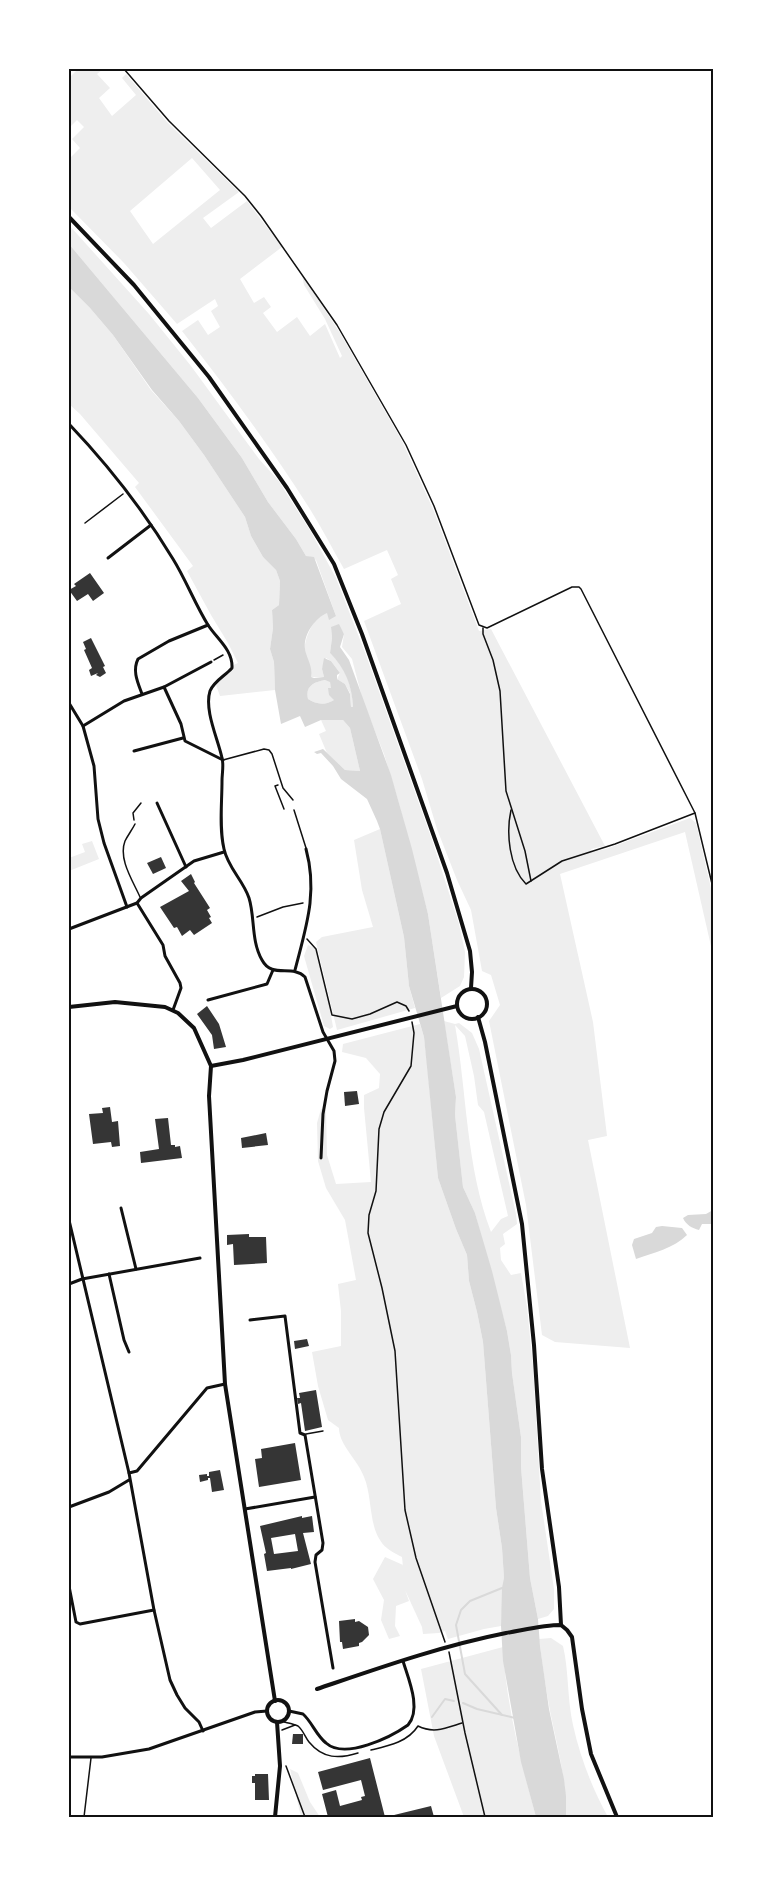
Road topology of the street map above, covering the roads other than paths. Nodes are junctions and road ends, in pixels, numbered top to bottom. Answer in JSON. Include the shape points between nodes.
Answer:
{"nodes":[{"id":1,"x":69,"y":217,"type":"edge"},
{"id":2,"x":69,"y":423,"type":"edge"},
{"id":3,"x":151,"y":525,"type":"junction"},
{"id":4,"x":108,"y":558,"type":"dead end"},
{"id":5,"x":208,"y":625,"type":"junction"},
{"id":6,"x":211,"y":662,"type":"road end"},
{"id":7,"x":164,"y":687,"type":"junction"},
{"id":8,"x":142,"y":694,"type":"junction"},
{"id":9,"x":69,"y":703,"type":"edge"},
{"id":10,"x":83,"y":726,"type":"junction"},
{"id":11,"x":183,"y":738,"type":"junction"},
{"id":12,"x":134,"y":751,"type":"dead end"},
{"id":13,"x":222,"y":760,"type":"junction"},
{"id":14,"x":293,"y":800,"type":"dead end"},
{"id":15,"x":157,"y":804,"type":"dead end"},
{"id":16,"x":294,"y":810,"type":"dead end"},
{"id":17,"x":135,"y":824,"type":"road end"},
{"id":18,"x":306,"y":849,"type":"joint"},
{"id":19,"x":224,"y":852,"type":"junction"},
{"id":20,"x":187,"y":868,"type":"junction"},
{"id":21,"x":141,"y":898,"type":"junction"},
{"id":22,"x":137,"y":903,"type":"junction"},
{"id":23,"x":127,"y":908,"type":"junction"},
{"id":24,"x":69,"y":929,"type":"edge"},
{"id":25,"x":273,"y":970,"type":"junction"},
{"id":26,"x":295,"y":970,"type":"junction"},
{"id":27,"x":471,"y":988,"type":"junction"},
{"id":28,"x":208,"y":1000,"type":"dead end"},
{"id":29,"x":69,"y":1006,"type":"edge"},
{"id":30,"x":455,"y":1007,"type":"junction"},
{"id":31,"x":173,"y":1010,"type":"junction"},
{"id":32,"x":478,"y":1017,"type":"junction"},
{"id":33,"x":326,"y":1039,"type":"junction"},
{"id":34,"x":211,"y":1066,"type":"junction"},
{"id":35,"x":321,"y":1158,"type":"dead end"},
{"id":36,"x":121,"y":1208,"type":"dead end"},
{"id":37,"x":69,"y":1220,"type":"edge"},
{"id":38,"x":200,"y":1258,"type":"dead end"},
{"id":39,"x":136,"y":1269,"type":"junction"},
{"id":40,"x":109,"y":1274,"type":"junction"},
{"id":41,"x":82,"y":1279,"type":"junction"},
{"id":42,"x":69,"y":1284,"type":"edge"},
{"id":43,"x":250,"y":1320,"type":"dead end"},
{"id":44,"x":129,"y":1352,"type":"dead end"},
{"id":45,"x":225,"y":1384,"type":"junction"},
{"id":46,"x":323,"y":1431,"type":"dead end"},
{"id":47,"x":305,"y":1435,"type":"junction"},
{"id":48,"x":129,"y":1473,"type":"junction"},
{"id":49,"x":129,"y":1480,"type":"junction"},
{"id":50,"x":315,"y":1497,"type":"junction"},
{"id":51,"x":69,"y":1507,"type":"edge"},
{"id":52,"x":245,"y":1509,"type":"junction"},
{"id":53,"x":69,"y":1586,"type":"edge"},
{"id":54,"x":154,"y":1610,"type":"junction"},
{"id":55,"x":558,"y":1625,"type":"junction"},
{"id":56,"x":403,"y":1660,"type":"junction"},
{"id":57,"x":333,"y":1668,"type":"dead end"},
{"id":58,"x":317,"y":1689,"type":"dead end"},
{"id":59,"x":275,"y":1701,"type":"junction"},
{"id":60,"x":267,"y":1711,"type":"junction"},
{"id":61,"x":289,"y":1711,"type":"junction"},
{"id":62,"x":280,"y":1722,"type":"junction"},
{"id":63,"x":203,"y":1731,"type":"junction"},
{"id":64,"x":69,"y":1757,"type":"edge"},
{"id":65,"x":91,"y":1757,"type":"junction"},
{"id":66,"x":84,"y":1817,"type":"edge"},
{"id":67,"x":275,"y":1817,"type":"edge"},
{"id":68,"x":617,"y":1817,"type":"edge"}],
"edges":[{"from":1,"to":27,"type":"main road","via":[[134,285],[209,377],[287,488],[334,564],[363,634],[447,873],[470,951]]},
{"from":2,"to":3,"type":"street"},
{"from":3,"to":4,"type":"street"},
{"from":3,"to":5,"type":"street"},
{"from":5,"to":8,"type":"street","via":[[138,659],[135,673]]},
{"from":5,"to":13,"type":"street","via":[[232,661],[232,668],[210,691],[213,728]]},
{"from":6,"to":7,"type":"street"},
{"from":7,"to":8,"type":"street"},
{"from":7,"to":11,"type":"street","via":[[181,724]]},
{"from":8,"to":10,"type":"street","via":[[108,709]]},
{"from":9,"to":10,"type":"street"},
{"from":10,"to":23,"type":"street","via":[[94,766],[104,843]]},
{"from":11,"to":12,"type":"street"},
{"from":11,"to":13,"type":"street"},
{"from":13,"to":14,"type":"lane","via":[[269,750]]},
{"from":13,"to":19,"type":"street"},
{"from":15,"to":20,"type":"street"},
{"from":16,"to":18,"type":"lane"},
{"from":17,"to":21,"type":"lane","via":[[123,854]]},
{"from":18,"to":26,"type":"street","via":[[312,874],[311,905]]},
{"from":19,"to":20,"type":"street","via":[[194,861]]},
{"from":19,"to":25,"type":"street","via":[[247,892],[262,962]]},
{"from":20,"to":21,"type":"street"},
{"from":21,"to":22,"type":"street"},
{"from":22,"to":23,"type":"street"},
{"from":22,"to":31,"type":"street","via":[[163,945],[180,983]]},
{"from":23,"to":24,"type":"street"},
{"from":25,"to":26,"type":"street"},
{"from":25,"to":28,"type":"street","via":[[267,984]]},
{"from":26,"to":33,"type":"street","via":[[309,983]]},
{"from":27,"to":30,"type":"main road","via":[[462,992]]},
{"from":27,"to":32,"type":"main road","via":[[486,998],[486,1009]]},
{"from":29,"to":31,"type":"main road","via":[[115,1002]]},
{"from":30,"to":32,"type":"main road","via":[[465,1017]]},
{"from":30,"to":33,"type":"main road"},
{"from":31,"to":34,"type":"main road","via":[[194,1028]]},
{"from":32,"to":55,"type":"main road","via":[[522,1224],[542,1469],[559,1587]]},
{"from":33,"to":34,"type":"main road"},
{"from":33,"to":35,"type":"street","via":[[335,1061],[323,1114]]},
{"from":34,"to":45,"type":"main road","via":[[209,1096]]},
{"from":36,"to":39,"type":"street"},
{"from":37,"to":41,"type":"street"},
{"from":38,"to":39,"type":"street"},
{"from":39,"to":40,"type":"street"},
{"from":40,"to":41,"type":"street"},
{"from":40,"to":44,"type":"street"},
{"from":41,"to":42,"type":"street"},
{"from":41,"to":48,"type":"street"},
{"from":43,"to":47,"type":"street","via":[[285,1316],[300,1433]]},
{"from":45,"to":48,"type":"street","via":[[207,1388],[137,1471]]},
{"from":45,"to":52,"type":"main road"},
{"from":46,"to":47,"type":"lane"},
{"from":47,"to":50,"type":"street"},
{"from":48,"to":49,"type":"street"},
{"from":49,"to":51,"type":"street"},
{"from":49,"to":54,"type":"street"},
{"from":50,"to":52,"type":"street"},
{"from":50,"to":57,"type":"street","via":[[323,1543],[315,1562]]},
{"from":52,"to":59,"type":"main road"},
{"from":53,"to":54,"type":"street","via":[[76,1622],[80,1624]]},
{"from":54,"to":63,"type":"street","via":[[170,1680]]},
{"from":55,"to":56,"type":"main road","via":[[497,1635]]},
{"from":55,"to":68,"type":"main road","via":[[567,1630],[574,1645],[586,1732]]},
{"from":56,"to":58,"type":"main road"},
{"from":56,"to":61,"type":"street","via":[[414,1711],[408,1725],[381,1740],[349,1749],[334,1748],[326,1744],[303,1714]]},
{"from":59,"to":60,"type":"main road"},
{"from":59,"to":61,"type":"main road","via":[[284,1703]]},
{"from":60,"to":62,"type":"main road","via":[[269,1718]]},
{"from":60,"to":63,"type":"street"},
{"from":61,"to":62,"type":"main road"},
{"from":62,"to":67,"type":"main road"},
{"from":63,"to":65,"type":"street","via":[[149,1749]]},
{"from":64,"to":65,"type":"street"},
{"from":65,"to":66,"type":"lane"}]}
